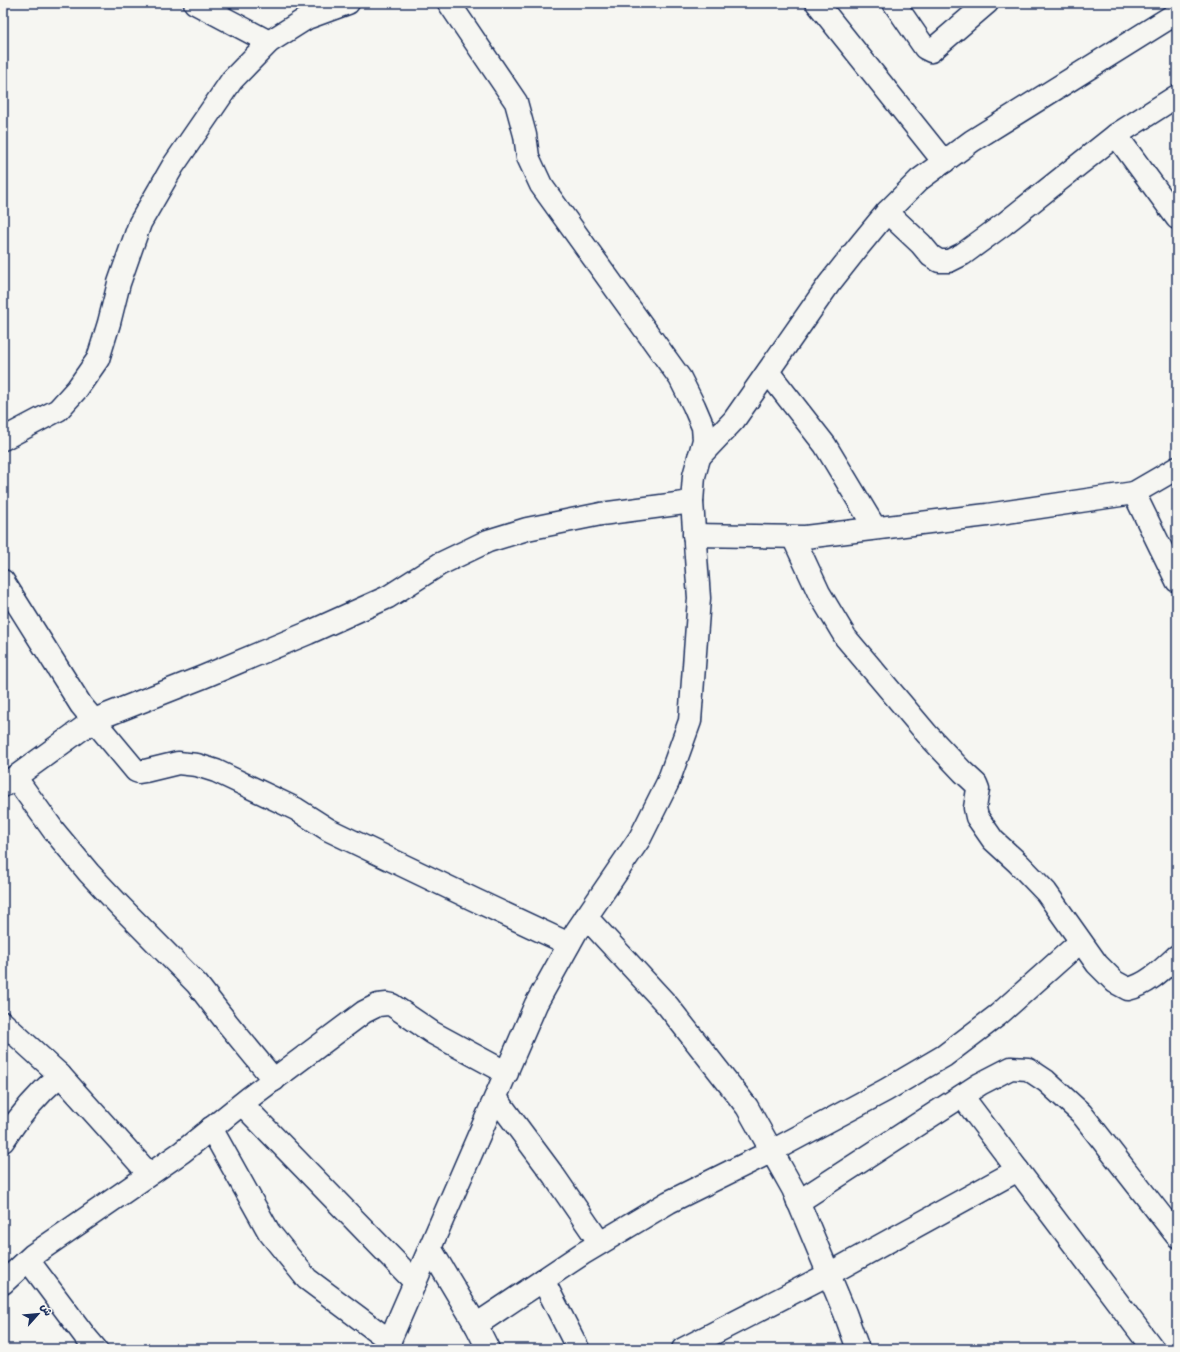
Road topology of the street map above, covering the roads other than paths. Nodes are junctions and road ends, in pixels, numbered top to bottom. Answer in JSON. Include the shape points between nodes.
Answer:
{"nodes":[{"id":1,"x":195,"y":3,"type":"edge"},
{"id":2,"x":348,"y":3,"type":"edge"},
{"id":3,"x":450,"y":3,"type":"edge"},
{"id":4,"x":817,"y":3,"type":"edge"},
{"id":5,"x":894,"y":3,"type":"edge"},
{"id":6,"x":987,"y":3,"type":"edge"},
{"id":7,"x":1177,"y":13,"type":"edge"},
{"id":8,"x":269,"y":42,"type":"junction"},
{"id":9,"x":1177,"y":96,"type":"edge"},
{"id":10,"x":1116,"y":135,"type":"junction"},
{"id":11,"x":944,"y":162,"type":"junction"},
{"id":12,"x":887,"y":212,"type":"junction"},
{"id":13,"x":1177,"y":218,"type":"edge"},
{"id":14,"x":768,"y":372,"type":"junction"},
{"id":15,"x":3,"y":439,"type":"edge"},
{"id":16,"x":699,"y":457,"type":"junction"},
{"id":17,"x":1177,"y":468,"type":"edge"},
{"id":18,"x":1134,"y":493,"type":"junction"},
{"id":19,"x":692,"y":502,"type":"junction"},
{"id":20,"x":875,"y":528,"type":"junction"},
{"id":21,"x":694,"y":535,"type":"junction"},
{"id":22,"x":793,"y":537,"type":"junction"},
{"id":23,"x":3,"y":581,"type":"edge"},
{"id":24,"x":1177,"y":581,"type":"edge"},
{"id":25,"x":94,"y":720,"type":"junction"},
{"id":26,"x":9,"y":781,"type":"edge"},
{"id":27,"x":586,"y":917,"type":"junction"},
{"id":28,"x":1080,"y":942,"type":"junction"},
{"id":29,"x":569,"y":944,"type":"junction"},
{"id":30,"x":1177,"y":956,"type":"edge"},
{"id":31,"x":3,"y":1023,"type":"edge"},
{"id":32,"x":507,"y":1073,"type":"junction"},
{"id":33,"x":60,"y":1075,"type":"junction"},
{"id":34,"x":274,"y":1080,"type":"junction"},
{"id":35,"x":962,"y":1096,"type":"junction"},
{"id":36,"x":496,"y":1098,"type":"junction"},
{"id":37,"x":242,"y":1104,"type":"junction"},
{"id":38,"x":211,"y":1128,"type":"junction"},
{"id":39,"x":3,"y":1141,"type":"edge"},
{"id":40,"x":772,"y":1151,"type":"junction"},
{"id":41,"x":1018,"y":1170,"type":"junction"},
{"id":42,"x":149,"y":1174,"type":"junction"},
{"id":43,"x":798,"y":1202,"type":"junction"},
{"id":44,"x":1177,"y":1236,"type":"edge"},
{"id":45,"x":600,"y":1243,"type":"junction"},
{"id":46,"x":430,"y":1248,"type":"junction"},
{"id":47,"x":28,"y":1260,"type":"junction"},
{"id":48,"x":829,"y":1274,"type":"junction"},
{"id":49,"x":543,"y":1280,"type":"junction"},
{"id":50,"x":415,"y":1282,"type":"junction"},
{"id":51,"x":3,"y":1283,"type":"edge"},
{"id":52,"x":476,"y":1325,"type":"junction"},
{"id":53,"x":388,"y":1345,"type":"edge"},
{"id":54,"x":96,"y":1349,"type":"edge"},
{"id":55,"x":488,"y":1349,"type":"edge"},
{"id":56,"x":578,"y":1349,"type":"edge"},
{"id":57,"x":683,"y":1349,"type":"edge"},
{"id":58,"x":858,"y":1349,"type":"edge"},
{"id":59,"x":1153,"y":1349,"type":"edge"}],
"edges":[{"from":1,"to":8,"type":"street"},
{"from":2,"to":8,"type":"street","via":[[307,18]]},
{"from":3,"to":16,"type":"street","via":[[516,102],[528,157],[540,185],[680,378],[703,427],[704,440]]},
{"from":4,"to":11,"type":"street"},
{"from":5,"to":6,"type":"street","via":[[925,48],[931,51]]},
{"from":7,"to":11,"type":"street","via":[[972,141]]},
{"from":8,"to":15,"type":"street","via":[[232,80],[173,166],[140,223],[119,283],[98,359],[58,410]]},
{"from":9,"to":10,"type":"street"},
{"from":10,"to":12,"type":"street","via":[[1004,224],[963,254],[949,261],[939,261],[931,256],[922,244]]},
{"from":10,"to":13,"type":"street"},
{"from":11,"to":12,"type":"street","via":[[920,180]]},
{"from":12,"to":14,"type":"street","via":[[829,284]]},
{"from":14,"to":16,"type":"street","via":[[734,420]]},
{"from":14,"to":20,"type":"street","via":[[825,445]]},
{"from":16,"to":19,"type":"street","via":[[694,476]]},
{"from":17,"to":18,"type":"street"},
{"from":18,"to":20,"type":"street","via":[[987,515]]},
{"from":18,"to":24,"type":"street"},
{"from":19,"to":21,"type":"street"},
{"from":19,"to":25,"type":"street","via":[[601,514],[534,527],[488,541],[440,564],[382,600],[203,677]]},
{"from":20,"to":22,"type":"street"},
{"from":21,"to":22,"type":"street"},
{"from":21,"to":27,"type":"street","via":[[699,598],[690,721],[668,782],[640,838]]},
{"from":22,"to":28,"type":"street","via":[[819,593],[846,638],[904,708],[976,784],[977,817],[993,840],[1046,892]]},
{"from":23,"to":25,"type":"street","via":[[81,704]]},
{"from":25,"to":26,"type":"street"},
{"from":25,"to":29,"type":"street","via":[[136,771],[145,772],[178,763],[216,771],[296,809],[336,834]]},
{"from":26,"to":34,"type":"street","via":[[89,873],[197,984]]},
{"from":27,"to":29,"type":"street"},
{"from":27,"to":40,"type":"street","via":[[668,1006],[747,1106]]},
{"from":28,"to":30,"type":"street","via":[[1115,982],[1128,989],[1138,987]]},
{"from":28,"to":40,"type":"street","via":[[998,1015],[944,1056]]},
{"from":29,"to":32,"type":"street","via":[[536,1004]]},
{"from":31,"to":33,"type":"street"},
{"from":32,"to":34,"type":"street","via":[[433,1033],[399,1009],[387,1004],[378,1005],[364,1012]]},
{"from":32,"to":36,"type":"street"},
{"from":33,"to":39,"type":"street","via":[[43,1089]]},
{"from":33,"to":42,"type":"street"},
{"from":34,"to":37,"type":"street"},
{"from":35,"to":41,"type":"street"},
{"from":35,"to":43,"type":"street"},
{"from":35,"to":44,"type":"street","via":[[1011,1068],[1028,1069],[1046,1081],[1081,1113]]},
{"from":36,"to":45,"type":"street"},
{"from":36,"to":46,"type":"street"},
{"from":37,"to":38,"type":"street"},
{"from":37,"to":50,"type":"street"},
{"from":38,"to":42,"type":"street"},
{"from":38,"to":53,"type":"street","via":[[269,1232],[307,1279]]},
{"from":40,"to":43,"type":"street"},
{"from":40,"to":45,"type":"street","via":[[669,1202]]},
{"from":41,"to":48,"type":"street"},
{"from":41,"to":59,"type":"street"},
{"from":42,"to":47,"type":"street"},
{"from":43,"to":48,"type":"street"},
{"from":45,"to":49,"type":"street"},
{"from":46,"to":50,"type":"street"},
{"from":46,"to":52,"type":"street"},
{"from":47,"to":51,"type":"street"},
{"from":47,"to":54,"type":"street"},
{"from":48,"to":57,"type":"street"},
{"from":48,"to":58,"type":"street"},
{"from":49,"to":52,"type":"street"},
{"from":49,"to":56,"type":"street"},
{"from":50,"to":53,"type":"street"},
{"from":52,"to":55,"type":"street"}]}
